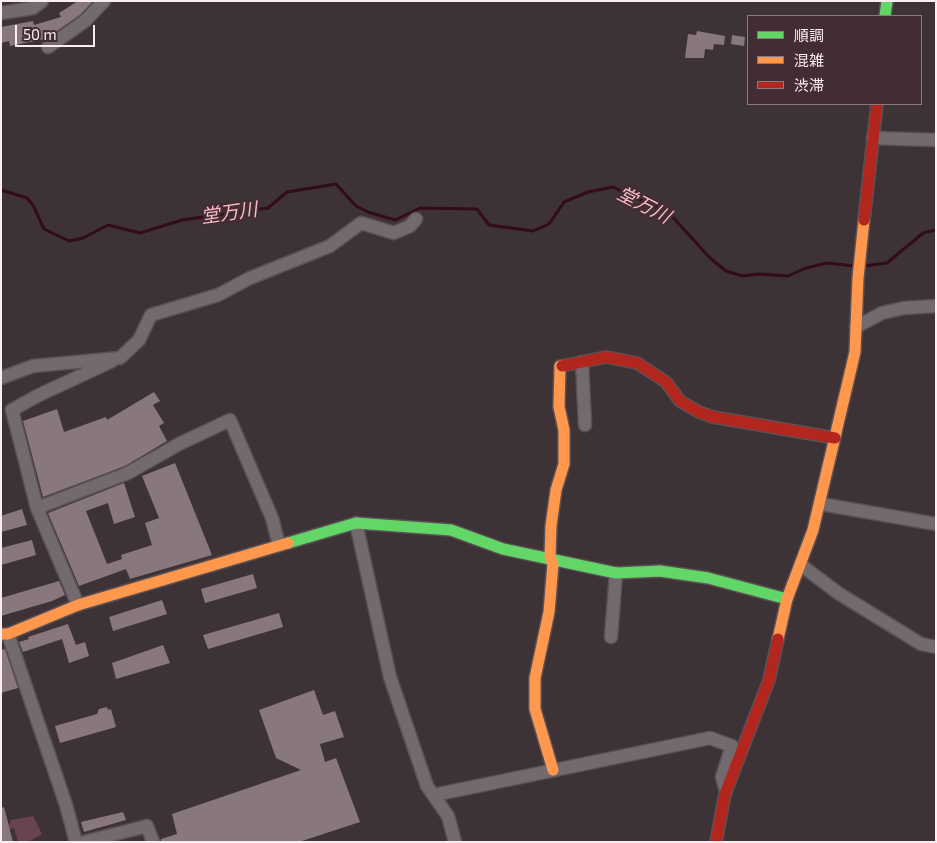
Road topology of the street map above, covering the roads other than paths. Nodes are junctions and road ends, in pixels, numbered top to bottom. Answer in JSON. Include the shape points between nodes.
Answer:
{"nodes":[{"id":1,"x":42,"y":1,"type":"edge"},
{"id":2,"x":104,"y":1,"type":"edge"},
{"id":3,"x":887,"y":1,"type":"edge"},
{"id":4,"x":1,"y":13,"type":"edge"},
{"id":5,"x":885,"y":15,"type":"edge"},
{"id":6,"x":48,"y":47,"type":"dead end"},
{"id":7,"x":877,"y":105,"type":"edge"},
{"id":8,"x":874,"y":138,"type":"junction"},
{"id":9,"x":936,"y":140,"type":"edge"},
{"id":10,"x":416,"y":219,"type":"dead end"},
{"id":11,"x":936,"y":306,"type":"edge"},
{"id":12,"x":856,"y":327,"type":"junction"},
{"id":13,"x":120,"y":358,"type":"junction"},
{"id":14,"x":582,"y":362,"type":"junction"},
{"id":15,"x":1,"y":378,"type":"edge"},
{"id":16,"x":585,"y":425,"type":"dead end"},
{"id":17,"x":835,"y":438,"type":"junction"},
{"id":18,"x":820,"y":504,"type":"junction"},
{"id":19,"x":37,"y":508,"type":"junction"},
{"id":20,"x":356,"y":523,"type":"junction"},
{"id":21,"x":936,"y":524,"type":"edge"},
{"id":22,"x":279,"y":545,"type":"junction"},
{"id":23,"x":550,"y":557,"type":"junction"},
{"id":24,"x":801,"y":564,"type":"junction"},
{"id":25,"x":616,"y":573,"type":"junction"},
{"id":26,"x":787,"y":599,"type":"junction"},
{"id":27,"x":78,"y":605,"type":"junction"},
{"id":28,"x":5,"y":634,"type":"edge"},
{"id":29,"x":611,"y":637,"type":"dead end"},
{"id":30,"x":936,"y":647,"type":"edge"},
{"id":31,"x":553,"y":770,"type":"junction"},
{"id":32,"x":726,"y":791,"type":"junction"},
{"id":33,"x":434,"y":795,"type":"junction"},
{"id":34,"x":76,"y":842,"type":"edge"},
{"id":35,"x":84,"y":842,"type":"edge"},
{"id":36,"x":153,"y":842,"type":"edge"},
{"id":37,"x":455,"y":842,"type":"edge"},
{"id":38,"x":716,"y":842,"type":"edge"}],
"edges":[{"from":1,"to":4,"type":"street","via":[[33,8]]},
{"from":2,"to":6,"type":"street","via":[[85,21]]},
{"from":3,"to":5,"type":"street"},
{"from":7,"to":8,"type":"street"},
{"from":8,"to":9,"type":"street"},
{"from":8,"to":12,"type":"street","via":[[858,278]]},
{"from":10,"to":13,"type":"street","via":[[410,226],[394,232],[361,223],[330,246],[250,278],[218,295],[151,315],[139,340]]},
{"from":11,"to":12,"type":"street","via":[[882,313]]},
{"from":12,"to":17,"type":"street","via":[[855,352]]},
{"from":13,"to":15,"type":"street","via":[[33,366]]},
{"from":13,"to":19,"type":"street","via":[[12,410]]},
{"from":14,"to":16,"type":"street"},
{"from":14,"to":17,"type":"street","via":[[606,357],[637,363],[666,382],[680,401],[713,417]]},
{"from":14,"to":23,"type":"street","via":[[560,366],[559,407],[564,430],[564,464],[554,508]]},
{"from":17,"to":18,"type":"street"},
{"from":18,"to":21,"type":"street"},
{"from":18,"to":24,"type":"street"},
{"from":19,"to":22,"type":"street","via":[[128,473],[230,420],[272,518]]},
{"from":19,"to":27,"type":"street"},
{"from":20,"to":22,"type":"street"},
{"from":20,"to":23,"type":"street","via":[[451,530],[503,549]]},
{"from":20,"to":33,"type":"street","via":[[390,677],[427,786]]},
{"from":22,"to":27,"type":"street"},
{"from":23,"to":25,"type":"street"},
{"from":23,"to":31,"type":"street","via":[[553,564],[549,612],[535,678],[535,709]]},
{"from":24,"to":26,"type":"street"},
{"from":24,"to":30,"type":"street","via":[[845,598],[921,644]]},
{"from":25,"to":26,"type":"street","via":[[660,571],[708,578]]},
{"from":25,"to":29,"type":"street"},
{"from":26,"to":32,"type":"street","via":[[769,680]]},
{"from":27,"to":28,"type":"street"},
{"from":28,"to":34,"type":"street"},
{"from":31,"to":32,"type":"street","via":[[710,738],[732,746],[722,777]]},
{"from":31,"to":33,"type":"street"},
{"from":32,"to":38,"type":"street"},
{"from":33,"to":37,"type":"street","via":[[448,816]]},
{"from":35,"to":36,"type":"street","via":[[147,826]]}]}
